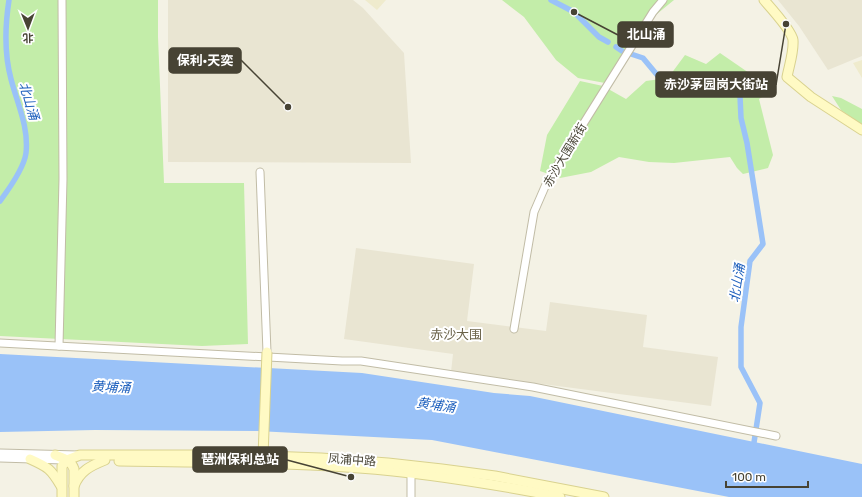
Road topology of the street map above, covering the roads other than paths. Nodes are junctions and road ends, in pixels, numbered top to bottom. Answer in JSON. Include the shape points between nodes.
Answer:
{"nodes":[{"id":1,"x":62,"y":0,"type":"edge"},
{"id":2,"x":663,"y":0,"type":"edge"},
{"id":3,"x":764,"y":0,"type":"edge"},
{"id":4,"x":862,"y":130,"type":"edge"},
{"id":5,"x":260,"y":172,"type":"dead end"},
{"id":6,"x":514,"y":329,"type":"dead end"},
{"id":7,"x":0,"y":343,"type":"edge"},
{"id":8,"x":59,"y":346,"type":"junction"},
{"id":9,"x":267,"y":352,"type":"joint"},
{"id":10,"x":776,"y":436,"type":"dead end"},
{"id":11,"x":0,"y":453,"type":"edge"},
{"id":12,"x":55,"y":455,"type":"junction"},
{"id":13,"x":80,"y":455,"type":"junction"},
{"id":14,"x":263,"y":456,"type":"junction"},
{"id":15,"x":0,"y":458,"type":"edge"},
{"id":16,"x":30,"y":459,"type":"junction"},
{"id":17,"x":67,"y":460,"type":"junction"},
{"id":18,"x":104,"y":460,"type":"junction"},
{"id":19,"x":411,"y":469,"type":"junction"},
{"id":20,"x":61,"y":487,"type":"junction"},
{"id":21,"x":74,"y":487,"type":"junction"},
{"id":22,"x":62,"y":497,"type":"edge"},
{"id":23,"x":74,"y":497,"type":"edge"},
{"id":24,"x":411,"y":497,"type":"edge"},
{"id":25,"x":560,"y":497,"type":"edge"},
{"id":26,"x":604,"y":497,"type":"edge"}],
"edges":[{"from":1,"to":8,"type":"street","via":[[63,179]]},
{"from":2,"to":6,"type":"street","name":"赤沙大围新街","via":[[649,17],[547,182],[534,212]]},
{"from":3,"to":4,"type":"street","via":[[792,36],[793,46],[787,77],[811,97]]},
{"from":5,"to":9,"type":"street"},
{"from":7,"to":8,"type":"street"},
{"from":8,"to":10,"type":"street","via":[[362,361],[533,387]]},
{"from":9,"to":14,"type":"street","bridge":true},
{"from":11,"to":12,"type":"street","name":"凤浦中路"},
{"from":12,"to":13,"type":"street","name":"凤浦中路"},
{"from":12,"to":17,"type":"street"},
{"from":13,"to":14,"type":"street","name":"凤浦中路"},
{"from":13,"to":17,"type":"street"},
{"from":14,"to":19,"type":"street","name":"凤浦中路","via":[[321,458]]},
{"from":15,"to":16,"type":"street","name":"凤浦中路"},
{"from":16,"to":17,"type":"street","name":"凤浦中路"},
{"from":16,"to":20,"type":"street","via":[[52,471]]},
{"from":17,"to":18,"type":"street","name":"凤浦中路"},
{"from":17,"to":20,"type":"street","via":[[62,466]]},
{"from":17,"to":21,"type":"street","via":[[74,469]]},
{"from":18,"to":19,"type":"street","name":"凤浦中路"},
{"from":18,"to":21,"type":"street","via":[[86,469]]},
{"from":19,"to":24,"type":"street"},
{"from":19,"to":25,"type":"street","name":"凤浦中路"},
{"from":19,"to":26,"type":"street","name":"凤浦中路","via":[[495,476]]},
{"from":20,"to":22,"type":"street"},
{"from":21,"to":23,"type":"street"}]}
